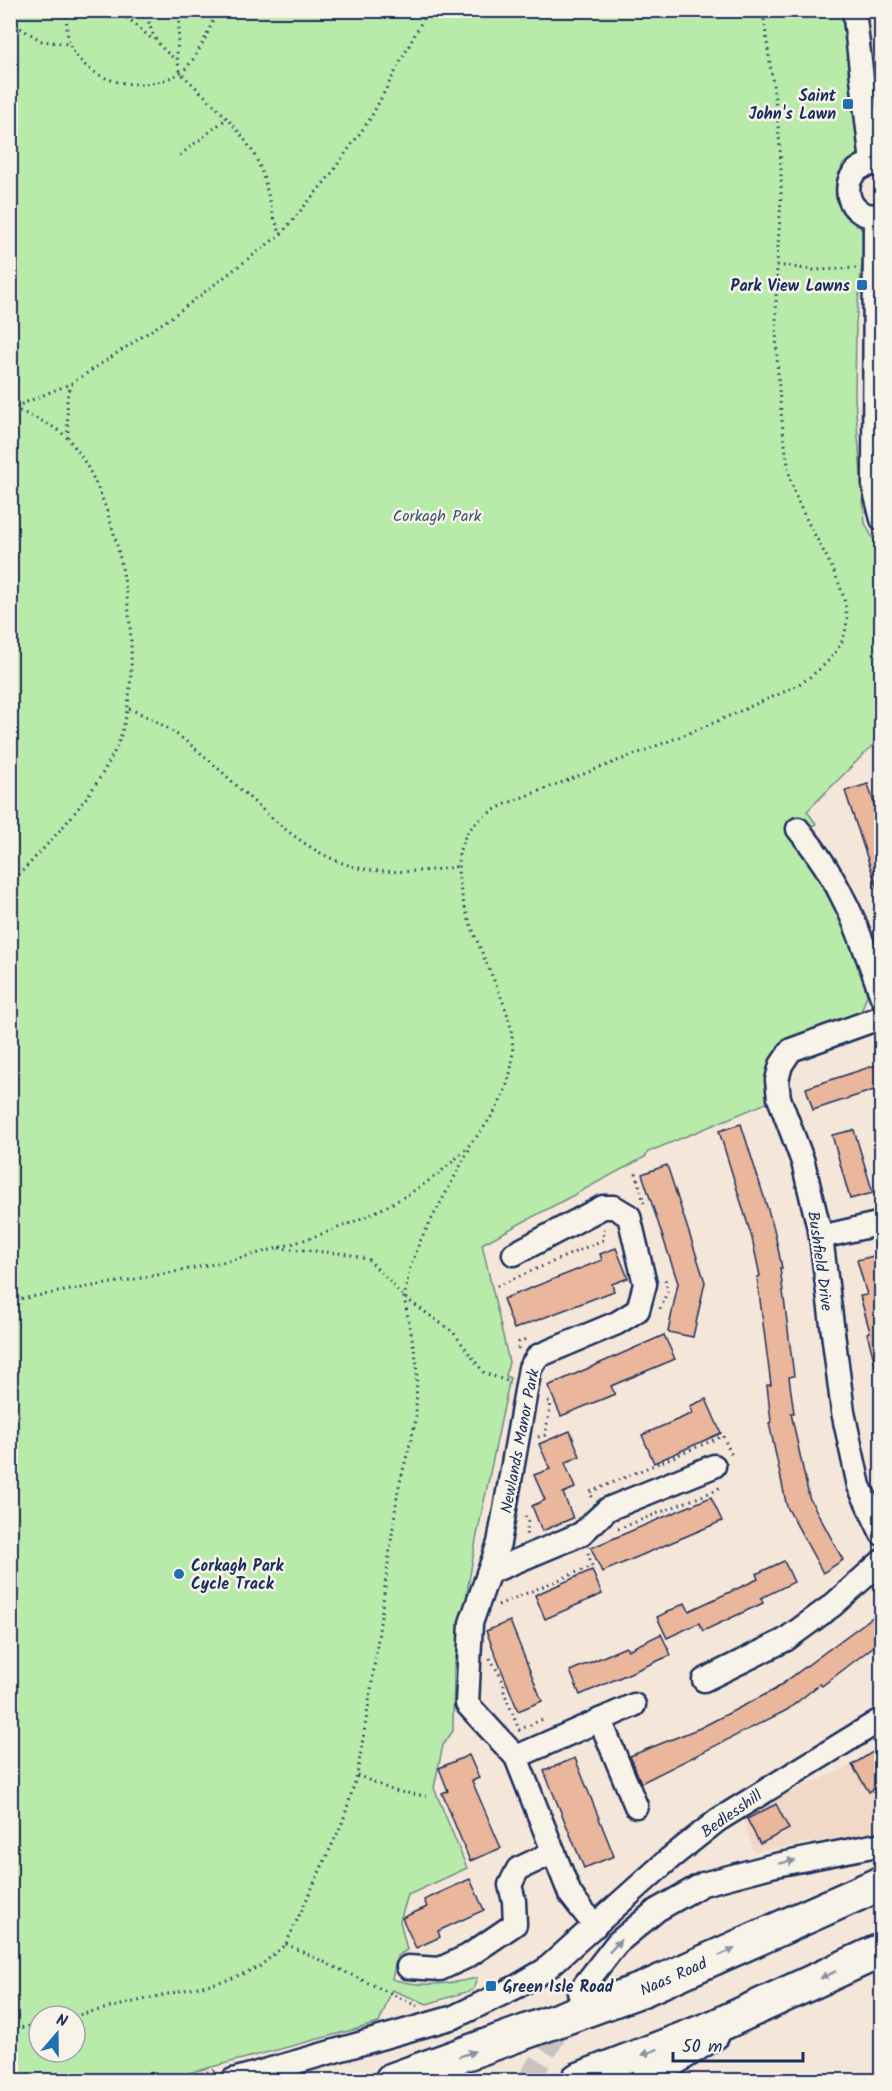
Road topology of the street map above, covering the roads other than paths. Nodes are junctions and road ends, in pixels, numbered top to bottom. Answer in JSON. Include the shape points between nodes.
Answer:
{"nodes":[{"id":1,"x":854,"y":10,"type":"edge"},
{"id":2,"x":877,"y":164,"type":"edge"},
{"id":3,"x":878,"y":216,"type":"edge"},
{"id":4,"x":882,"y":519,"type":"edge"},
{"id":5,"x":798,"y":829,"type":"dead end"},
{"id":6,"x":882,"y":996,"type":"edge"},
{"id":7,"x":882,"y":1017,"type":"edge"},
{"id":8,"x":882,"y":1223,"type":"edge"},
{"id":9,"x":821,"y":1237,"type":"junction"},
{"id":10,"x":514,"y":1254,"type":"dead end"},
{"id":11,"x":725,"y":1469,"type":"road end"},
{"id":12,"x":882,"y":1534,"type":"edge"},
{"id":13,"x":882,"y":1561,"type":"edge"},
{"id":14,"x":488,"y":1574,"type":"junction"},
{"id":15,"x":704,"y":1680,"type":"dead end"},
{"id":16,"x":634,"y":1705,"type":"dead end"},
{"id":17,"x":882,"y":1719,"type":"edge"},
{"id":18,"x":600,"y":1720,"type":"junction"},
{"id":19,"x":516,"y":1757,"type":"junction"},
{"id":20,"x":636,"y":1806,"type":"dead end"},
{"id":21,"x":882,"y":1844,"type":"edge"},
{"id":22,"x":554,"y":1852,"type":"junction"},
{"id":23,"x":882,"y":1883,"type":"edge"},
{"id":24,"x":595,"y":1926,"type":"junction"},
{"id":25,"x":882,"y":1950,"type":"edge"},
{"id":26,"x":408,"y":1967,"type":"dead end"},
{"id":27,"x":579,"y":1992,"type":"tunnel mouth"},
{"id":28,"x":776,"y":1999,"type":"junction"},
{"id":29,"x":233,"y":2080,"type":"edge"},
{"id":30,"x":392,"y":2080,"type":"edge"},
{"id":31,"x":578,"y":2080,"type":"edge"},
{"id":32,"x":650,"y":2080,"type":"edge"}],
"edges":[{"from":1,"to":2,"type":"street"},
{"from":2,"to":3,"type":"street","via":[[856,170],[848,186],[858,211]]},
{"from":3,"to":4,"type":"street","via":[[874,487]]},
{"from":5,"to":6,"type":"street","via":[[818,853],[854,915]]},
{"from":7,"to":9,"type":"street","name":"Bushfield Drive","via":[[791,1050],[777,1080],[778,1098],[802,1161]]},
{"from":8,"to":9,"type":"street"},
{"from":9,"to":12,"type":"street","name":"Bushfield Drive","via":[[843,1412],[859,1486]]},
{"from":10,"to":14,"type":"street","name":"Newlands Manor Park","via":[[598,1209],[614,1207],[629,1216],[645,1284],[638,1310],[617,1323],[538,1356],[530,1368],[503,1526]]},
{"from":11,"to":14,"type":"street","via":[[608,1509],[581,1534]]},
{"from":13,"to":15,"type":"street","via":[[833,1605],[785,1640]]},
{"from":14,"to":19,"type":"street","via":[[471,1623],[467,1704]]},
{"from":16,"to":18,"type":"street"},
{"from":17,"to":24,"type":"street","name":"Bedlesshill","via":[[718,1820]]},
{"from":18,"to":19,"type":"street"},
{"from":18,"to":20,"type":"street"},
{"from":19,"to":22,"type":"street"},
{"from":27,"to":21,"type":"street","one_way":true,"via":[[616,1943],[657,1910],[703,1884]]},
{"from":22,"to":24,"type":"street","via":[[570,1894]]},
{"from":22,"to":26,"type":"street","via":[[518,1869],[510,1885],[515,1924],[468,1956],[440,1969]]},
{"from":30,"to":23,"type":"highway","name":"Naas Road","one_way":true,"via":[[644,1989]]},
{"from":24,"to":29,"type":"street","via":[[545,1970],[454,2017]]},
{"from":25,"to":28,"type":"highway","one_way":true},
{"from":28,"to":31,"type":"highway","one_way":true},
{"from":28,"to":32,"type":"street"}]}
